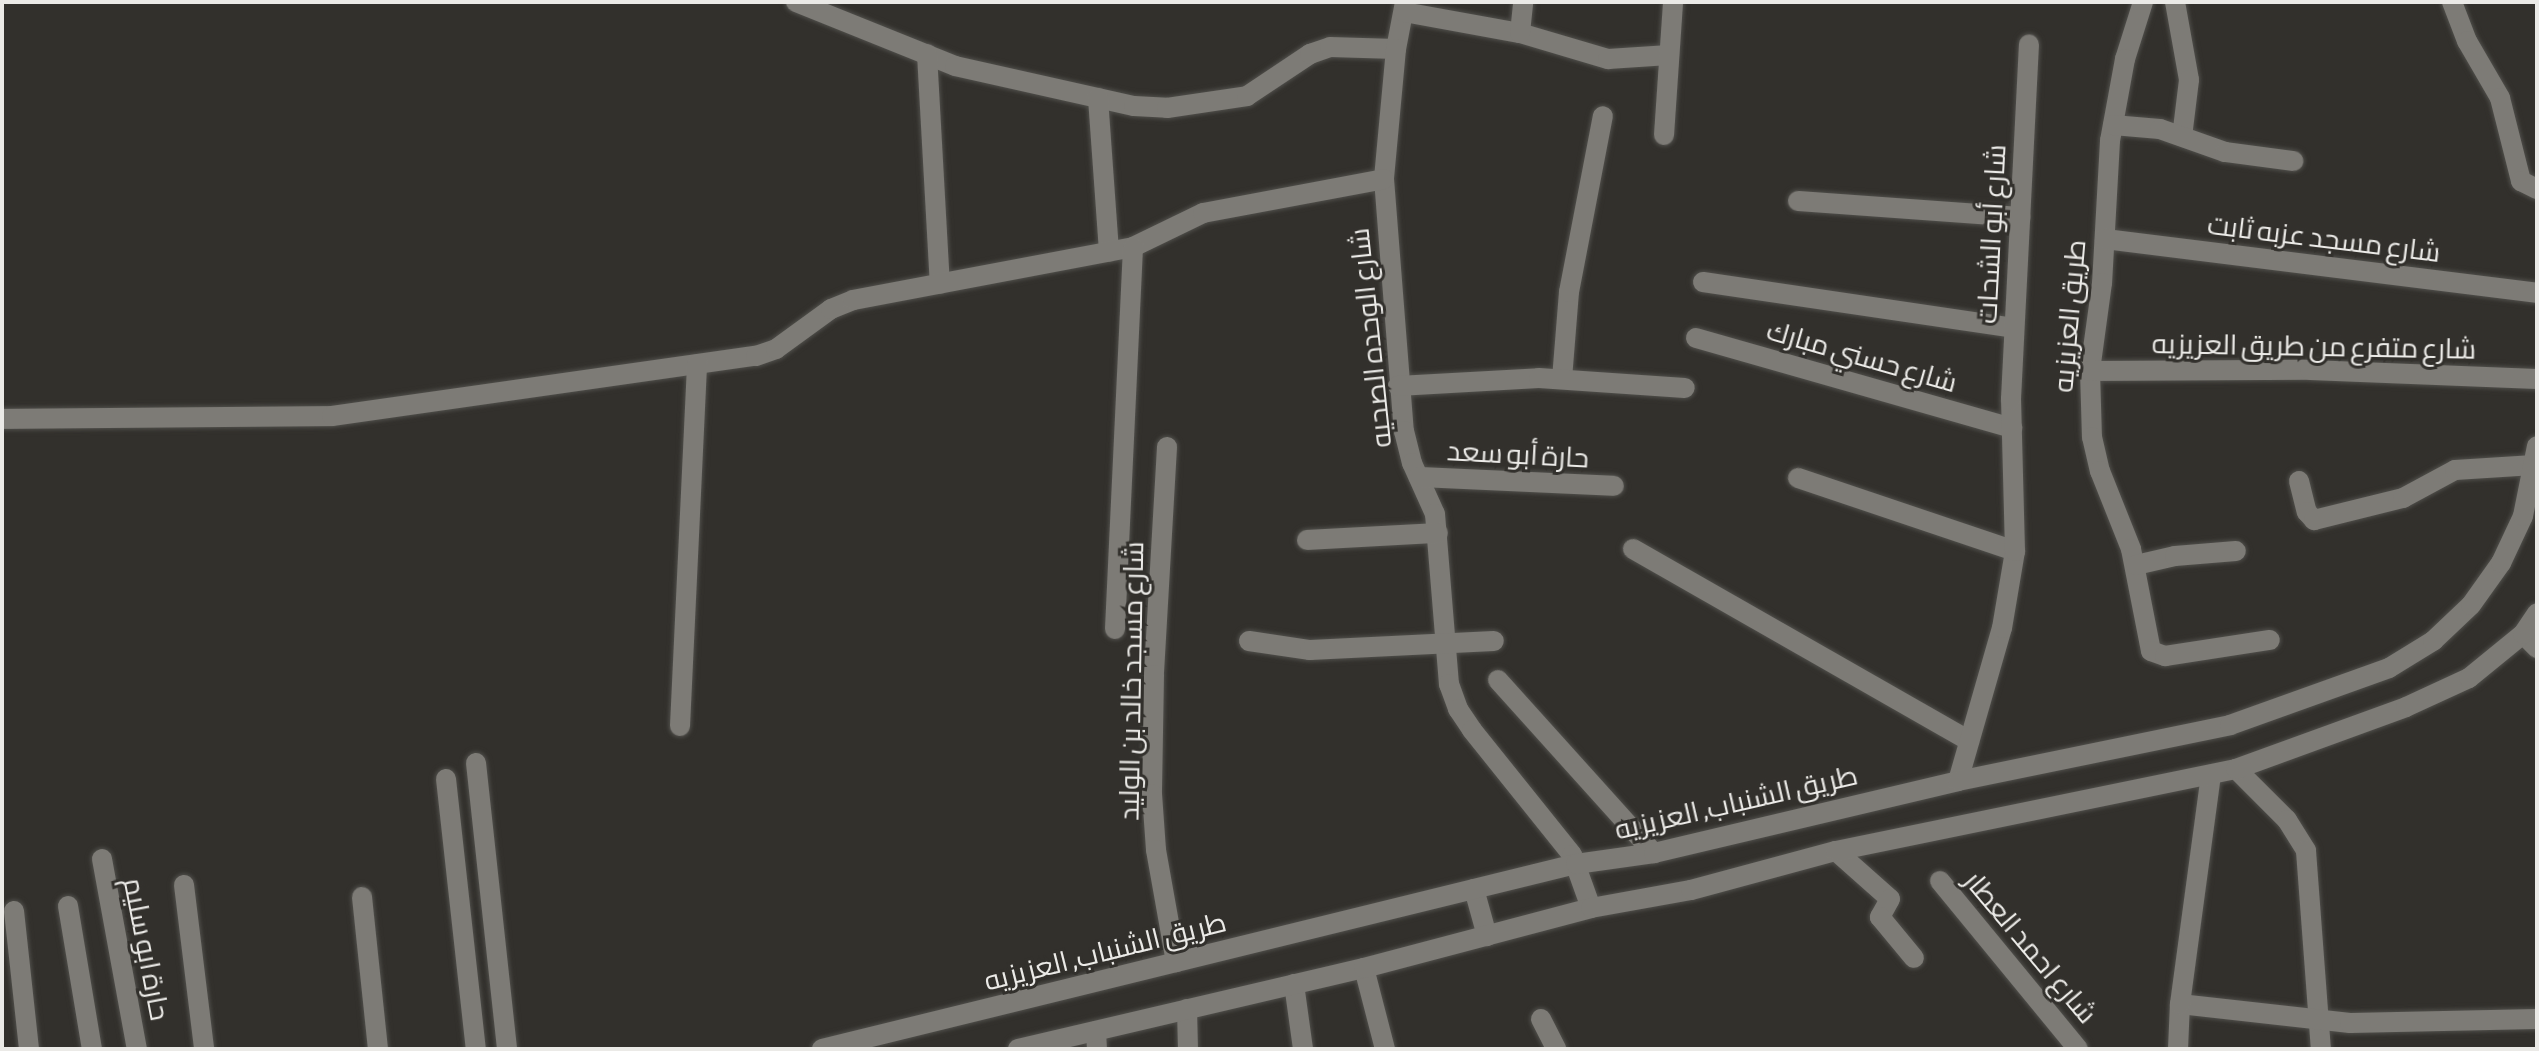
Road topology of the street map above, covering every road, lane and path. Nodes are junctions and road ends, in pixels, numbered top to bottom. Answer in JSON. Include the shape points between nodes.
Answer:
{"nodes":[{"id":1,"x":796,"y":2,"type":"edge"},
{"id":2,"x":1523,"y":2,"type":"edge"},
{"id":3,"x":1673,"y":2,"type":"edge"},
{"id":4,"x":2143,"y":2,"type":"edge"},
{"id":5,"x":2175,"y":2,"type":"edge"},
{"id":6,"x":2452,"y":2,"type":"edge"},
{"id":7,"x":1404,"y":7,"type":"edge"},
{"id":8,"x":1520,"y":33,"type":"junction"},
{"id":9,"x":2029,"y":44,"type":"dead end"},
{"id":10,"x":1396,"y":49,"type":"junction"},
{"id":11,"x":927,"y":54,"type":"junction"},
{"id":12,"x":1669,"y":55,"type":"junction"},
{"id":13,"x":1098,"y":98,"type":"junction"},
{"id":14,"x":1603,"y":116,"type":"dead end"},
{"id":15,"x":2113,"y":125,"type":"junction"},
{"id":16,"x":1664,"y":135,"type":"dead end"},
{"id":17,"x":2182,"y":137,"type":"junction"},
{"id":18,"x":2293,"y":161,"type":"dead end"},
{"id":19,"x":1384,"y":179,"type":"junction"},
{"id":20,"x":2537,"y":189,"type":"edge"},
{"id":21,"x":1798,"y":201,"type":"dead end"},
{"id":22,"x":2020,"y":217,"type":"junction"},
{"id":23,"x":2105,"y":239,"type":"junction"},
{"id":24,"x":1133,"y":247,"type":"junction"},
{"id":25,"x":1109,"y":252,"type":"junction"},
{"id":26,"x":1703,"y":282,"type":"dead end"},
{"id":27,"x":940,"y":284,"type":"junction"},
{"id":28,"x":2537,"y":293,"type":"edge"},
{"id":29,"x":2014,"y":328,"type":"junction"},
{"id":30,"x":1696,"y":338,"type":"dead end"},
{"id":31,"x":697,"y":364,"type":"junction"},
{"id":32,"x":2090,"y":371,"type":"junction"},
{"id":33,"x":1562,"y":379,"type":"junction"},
{"id":34,"x":2537,"y":379,"type":"edge"},
{"id":35,"x":1398,"y":386,"type":"junction"},
{"id":36,"x":1685,"y":388,"type":"dead end"},
{"id":37,"x":2,"y":419,"type":"edge"},
{"id":38,"x":2012,"y":428,"type":"junction"},
{"id":39,"x":1167,"y":447,"type":"dead end"},
{"id":40,"x":2536,"y":456,"type":"edge"},
{"id":41,"x":1419,"y":477,"type":"junction"},
{"id":42,"x":1798,"y":478,"type":"dead end"},
{"id":43,"x":2299,"y":481,"type":"dead end"},
{"id":44,"x":1614,"y":486,"type":"dead end"},
{"id":45,"x":1438,"y":533,"type":"junction"},
{"id":46,"x":1307,"y":540,"type":"dead end"},
{"id":47,"x":1633,"y":549,"type":"dead end"},
{"id":48,"x":2015,"y":551,"type":"junction"},
{"id":49,"x":2236,"y":551,"type":"dead end"},
{"id":50,"x":2136,"y":565,"type":"junction"},
{"id":51,"x":2537,"y":613,"type":"edge"},
{"id":52,"x":1115,"y":629,"type":"dead end"},
{"id":53,"x":2270,"y":640,"type":"dead end"},
{"id":54,"x":1249,"y":641,"type":"dead end"},
{"id":55,"x":1494,"y":641,"type":"dead end"},
{"id":56,"x":2530,"y":641,"type":"edge"},
{"id":57,"x":1446,"y":644,"type":"junction"},
{"id":58,"x":1498,"y":680,"type":"dead end"},
{"id":59,"x":680,"y":726,"type":"dead end"},
{"id":60,"x":1969,"y":741,"type":"junction"},
{"id":61,"x":476,"y":763,"type":"dead end"},
{"id":62,"x":2236,"y":769,"type":"junction"},
{"id":63,"x":2211,"y":775,"type":"junction"},
{"id":64,"x":446,"y":779,"type":"dead end"},
{"id":65,"x":1958,"y":781,"type":"junction"},
{"id":66,"x":1836,"y":851,"type":"junction"},
{"id":67,"x":1654,"y":853,"type":"junction"},
{"id":68,"x":102,"y":859,"type":"dead end"},
{"id":69,"x":1576,"y":864,"type":"junction"},
{"id":70,"x":1940,"y":881,"type":"dead end"},
{"id":71,"x":184,"y":885,"type":"dead end"},
{"id":72,"x":1474,"y":889,"type":"junction"},
{"id":73,"x":362,"y":897,"type":"dead end"},
{"id":74,"x":68,"y":906,"type":"dead end"},
{"id":75,"x":1591,"y":908,"type":"junction"},
{"id":76,"x":14,"y":911,"type":"dead end"},
{"id":77,"x":1487,"y":936,"type":"junction"},
{"id":78,"x":1914,"y":958,"type":"dead end"},
{"id":79,"x":1176,"y":962,"type":"junction"},
{"id":80,"x":1364,"y":968,"type":"junction"},
{"id":81,"x":1294,"y":984,"type":"junction"},
{"id":82,"x":2180,"y":1004,"type":"junction"},
{"id":83,"x":1187,"y":1009,"type":"junction"},
{"id":84,"x":1541,"y":1019,"type":"dead end"},
{"id":85,"x":2537,"y":1019,"type":"edge"},
{"id":86,"x":2320,"y":1021,"type":"junction"},
{"id":87,"x":1096,"y":1040,"type":"edge"},
{"id":88,"x":1048,"y":1045,"type":"edge"},
{"id":89,"x":29,"y":1049,"type":"edge"},
{"id":90,"x":92,"y":1049,"type":"edge"},
{"id":91,"x":137,"y":1049,"type":"edge"},
{"id":92,"x":204,"y":1049,"type":"edge"},
{"id":93,"x":378,"y":1049,"type":"edge"},
{"id":94,"x":476,"y":1049,"type":"edge"},
{"id":95,"x":507,"y":1049,"type":"edge"},
{"id":96,"x":822,"y":1049,"type":"edge"},
{"id":97,"x":1018,"y":1049,"type":"edge"},
{"id":98,"x":1188,"y":1049,"type":"edge"},
{"id":99,"x":1303,"y":1049,"type":"edge"},
{"id":100,"x":1385,"y":1049,"type":"edge"},
{"id":101,"x":1556,"y":1049,"type":"edge"},
{"id":102,"x":2078,"y":1049,"type":"edge"},
{"id":103,"x":2178,"y":1049,"type":"edge"},
{"id":104,"x":2321,"y":1049,"type":"edge"}],
"edges":[{"from":1,"to":11,"type":"street"},
{"from":2,"to":8,"type":"street"},
{"from":3,"to":12,"type":"street"},
{"from":4,"to":15,"type":"street","name":"طريق العزيزيه"},
{"from":5,"to":17,"type":"street","via":[[2189,80]]},
{"from":6,"to":20,"type":"street","via":[[2467,41],[2500,98],[2521,181]]},
{"from":7,"to":8,"type":"street"},
{"from":7,"to":10,"type":"street","name":"شارع الوحده الصحيه"},
{"from":8,"to":12,"type":"street","via":[[1608,59]]},
{"from":9,"to":22,"type":"street","name":"شارع أبو الشحات"},
{"from":10,"to":13,"type":"street","via":[[1330,47],[1310,54],[1247,96],[1229,100],[1167,108]]},
{"from":10,"to":19,"type":"street","name":"شارع الوحده الصحيه"},
{"from":11,"to":13,"type":"street","via":[[955,66]]},
{"from":11,"to":27,"type":"street"},
{"from":12,"to":16,"type":"street"},
{"from":13,"to":25,"type":"street"},
{"from":14,"to":33,"type":"street","via":[[1572,278]]},
{"from":15,"to":17,"type":"street","via":[[2160,129]]},
{"from":15,"to":23,"type":"street","name":"طريق العزيزيه"},
{"from":17,"to":18,"type":"street","via":[[2225,152]]},
{"from":19,"to":24,"type":"street","via":[[1203,213]]},
{"from":19,"to":35,"type":"street","name":"شارع الوحده الصحيه"},
{"from":21,"to":22,"type":"street"},
{"from":22,"to":29,"type":"street","name":"شارع أبو الشحات"},
{"from":23,"to":28,"type":"street","name":"شارع مسجد عزبه ثابت"},
{"from":23,"to":32,"type":"street","name":"طريق العزيزيه"},
{"from":24,"to":25,"type":"street"},
{"from":24,"to":52,"type":"street"},
{"from":25,"to":27,"type":"street"},
{"from":26,"to":29,"type":"street"},
{"from":27,"to":31,"type":"street","via":[[853,300],[831,309],[776,349]]},
{"from":29,"to":38,"type":"street","name":"شارع أبو الشحات"},
{"from":30,"to":38,"type":"street","name":"شارع حسني مبارك"},
{"from":31,"to":37,"type":"street","via":[[332,416]]},
{"from":31,"to":59,"type":"street"},
{"from":32,"to":34,"type":"street","name":"شارع متفرع من طريق العزيزيه","via":[[2310,370]]},
{"from":32,"to":50,"type":"street","name":"طريق العزيزيه","via":[[2090,413],[2100,471]]},
{"from":33,"to":35,"type":"street"},
{"from":33,"to":36,"type":"street"},
{"from":35,"to":41,"type":"street","name":"شارع الوحده الصحيه","via":[[1407,447]]},
{"from":38,"to":48,"type":"street","name":"شارع أبو الشحات"},
{"from":39,"to":79,"type":"street","name":"شارع مسجد خالد بن الوليد","via":[[1152,794]]},
{"from":40,"to":43,"type":"street","via":[[2455,470],[2403,498],[2314,520]]},
{"from":40,"to":65,"type":"street","name":"طريق الشنباب, العزيزيه","via":[[2523,516],[2501,563],[2471,605],[2433,641],[2389,668],[2230,725]]},
{"from":41,"to":44,"type":"street","name":"حارة أبو سعد"},
{"from":41,"to":45,"type":"street","name":"شارع الوحده الصحيه"},
{"from":42,"to":48,"type":"street"},
{"from":45,"to":46,"type":"street"},
{"from":45,"to":57,"type":"street","name":"شارع الوحده الصحيه"},
{"from":47,"to":60,"type":"street"},
{"from":48,"to":60,"type":"street","name":"شارع أبو الشحات","via":[[2002,628]]},
{"from":49,"to":50,"type":"street"},
{"from":50,"to":53,"type":"street","name":"طريق العزيزيه","via":[[2147,643],[2157,656]]},
{"from":51,"to":56,"type":"street"},
{"from":54,"to":57,"type":"street","via":[[1310,650]]},
{"from":55,"to":57,"type":"street"},
{"from":56,"to":62,"type":"street","via":[[2469,678],[2406,707]]},
{"from":57,"to":69,"type":"street","name":"شارع الوحده الصحيه","via":[[1449,684],[1458,709]]},
{"from":58,"to":67,"type":"street"},
{"from":60,"to":65,"type":"street","name":"شارع أبو الشحات"},
{"from":61,"to":95,"type":"street"},
{"from":62,"to":63,"type":"street"},
{"from":62,"to":86,"type":"street","via":[[2287,820],[2306,851]]},
{"from":63,"to":66,"type":"street"},
{"from":63,"to":82,"type":"street"},
{"from":64,"to":94,"type":"street"},
{"from":65,"to":67,"type":"street","name":"طريق الشنباب, العزيزيه"},
{"from":66,"to":75,"type":"street","via":[[1691,890]]},
{"from":66,"to":78,"type":"street","via":[[1890,899],[1880,917]]},
{"from":67,"to":69,"type":"street","name":"طريق الشنباب, العزيزيه"},
{"from":68,"to":91,"type":"street","name":"حارة ابو سليم"},
{"from":69,"to":72,"type":"street","name":"طريق الشنباب, العزيزيه"},
{"from":69,"to":75,"type":"street","name":"شارع الوحده الصحيه"},
{"from":70,"to":102,"type":"street","name":"شارع احمد العطار"},
{"from":71,"to":92,"type":"street"},
{"from":72,"to":77,"type":"street"},
{"from":72,"to":79,"type":"street","name":"طريق الشنباب, العزيزيه"},
{"from":73,"to":93,"type":"street"},
{"from":74,"to":90,"type":"street"},
{"from":75,"to":77,"type":"street"},
{"from":76,"to":89,"type":"street"},
{"from":77,"to":80,"type":"street"},
{"from":79,"to":96,"type":"street","name":"طريق الشنباب, العزيزيه"},
{"from":80,"to":81,"type":"street"},
{"from":80,"to":100,"type":"street"},
{"from":81,"to":83,"type":"street"},
{"from":81,"to":99,"type":"street"},
{"from":82,"to":86,"type":"street"},
{"from":82,"to":103,"type":"street"},
{"from":83,"to":87,"type":"street"},
{"from":83,"to":98,"type":"street"},
{"from":84,"to":101,"type":"street"},
{"from":85,"to":86,"type":"street"},
{"from":86,"to":104,"type":"street"},
{"from":87,"to":88,"type":"street"},
{"from":88,"to":97,"type":"street"}]}
